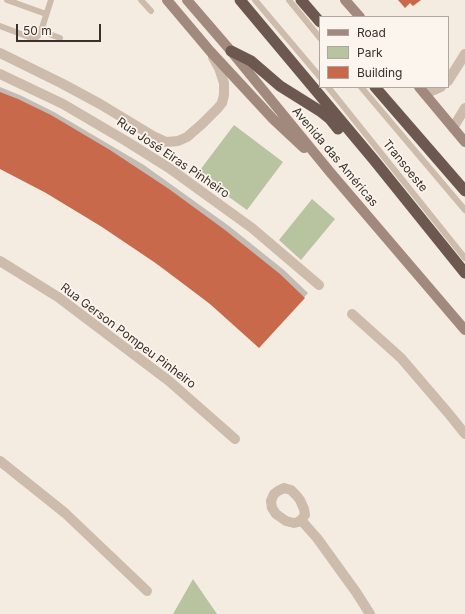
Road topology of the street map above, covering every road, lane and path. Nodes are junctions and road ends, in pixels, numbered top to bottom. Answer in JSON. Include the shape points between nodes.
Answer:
{"nodes":[{"id":1,"x":7,"y":0,"type":"edge"},
{"id":2,"x":51,"y":0,"type":"edge"},
{"id":3,"x":141,"y":0,"type":"edge"},
{"id":4,"x":167,"y":0,"type":"edge"},
{"id":5,"x":187,"y":0,"type":"edge"},
{"id":6,"x":240,"y":0,"type":"edge"},
{"id":7,"x":255,"y":0,"type":"edge"},
{"id":8,"x":290,"y":0,"type":"edge"},
{"id":9,"x":301,"y":0,"type":"edge"},
{"id":10,"x":345,"y":0,"type":"edge"},
{"id":11,"x":151,"y":12,"type":"dead end"},
{"id":12,"x":46,"y":14,"type":"junction"},
{"id":13,"x":359,"y":16,"type":"edge"},
{"id":14,"x":319,"y":21,"type":"edge"},
{"id":15,"x":0,"y":26,"type":"edge"},
{"id":16,"x":41,"y":31,"type":"junction"},
{"id":17,"x":319,"y":37,"type":"edge"},
{"id":18,"x":60,"y":38,"type":"dead end"},
{"id":19,"x":210,"y":51,"type":"junction"},
{"id":20,"x":231,"y":51,"type":"junction"},
{"id":21,"x":0,"y":53,"type":"edge"},
{"id":22,"x":464,"y":55,"type":"edge"},
{"id":23,"x":465,"y":70,"type":"edge"},
{"id":24,"x":0,"y":74,"type":"edge"},
{"id":25,"x":319,"y":76,"type":"edge"},
{"id":26,"x":449,"y":78,"type":"edge"},
{"id":27,"x":329,"y":88,"type":"edge"},
{"id":28,"x":362,"y":88,"type":"edge"},
{"id":29,"x":376,"y":88,"type":"edge"},
{"id":30,"x":435,"y":88,"type":"edge"},
{"id":31,"x":422,"y":90,"type":"edge"},
{"id":32,"x":465,"y":108,"type":"edge"},
{"id":33,"x":453,"y":128,"type":"junction"},
{"id":34,"x":465,"y":142,"type":"edge"},
{"id":35,"x":374,"y":160,"type":"junction"},
{"id":36,"x":330,"y":172,"type":"junction"},
{"id":37,"x":465,"y":192,"type":"edge"},
{"id":38,"x":465,"y":210,"type":"edge"},
{"id":39,"x":465,"y":258,"type":"edge"},
{"id":40,"x":0,"y":261,"type":"edge"},
{"id":41,"x":465,"y":273,"type":"edge"},
{"id":42,"x":318,"y":285,"type":"dead end"},
{"id":43,"x":352,"y":314,"type":"dead end"},
{"id":44,"x":465,"y":330,"type":"edge"},
{"id":45,"x":465,"y":434,"type":"edge"},
{"id":46,"x":235,"y":439,"type":"dead end"},
{"id":47,"x":0,"y":461,"type":"edge"},
{"id":48,"x":301,"y":520,"type":"dead end"},
{"id":49,"x":147,"y":591,"type":"dead end"},
{"id":50,"x":370,"y":614,"type":"edge"}],
"edges":[{"from":1,"to":12,"type":"lane"},
{"from":2,"to":12,"type":"lane"},
{"from":3,"to":11,"type":"lane"},
{"from":4,"to":19,"type":"main road"},
{"from":5,"to":20,"type":"main road","name":"Avenida das Américas"},
{"from":6,"to":35,"type":"highway"},
{"from":7,"to":25,"type":"lane"},
{"from":8,"to":17,"type":"lane"},
{"from":9,"to":14,"type":"highway"},
{"from":10,"to":13,"type":"main road"},
{"from":12,"to":16,"type":"lane"},
{"from":15,"to":16,"type":"lane","via":[[35,38]]},
{"from":16,"to":18,"type":"lane"},
{"from":19,"to":21,"type":"street","via":[[224,83],[222,102],[187,137],[166,142],[63,84]]},
{"from":19,"to":36,"type":"main road","via":[[277,123]]},
{"from":20,"to":35,"type":"highway","via":[[251,61],[280,86],[320,111],[352,145]]},
{"from":20,"to":36,"type":"main road","name":"Avenida das Américas"},
{"from":22,"to":23,"type":"street","via":[[462,68]]},
{"from":22,"to":26,"type":"street"},
{"from":24,"to":42,"type":"street","name":"Rua José Eiras Pinheiro","via":[[64,104],[170,168],[252,228]]},
{"from":27,"to":39,"type":"lane","name":"Transoeste"},
{"from":28,"to":38,"type":"lane","name":"Transoeste"},
{"from":29,"to":37,"type":"highway"},
{"from":30,"to":31,"type":"street"},
{"from":31,"to":33,"type":"main road"},
{"from":32,"to":33,"type":"street"},
{"from":33,"to":34,"type":"main road"},
{"from":35,"to":41,"type":"highway"},
{"from":36,"to":44,"type":"main road","name":"Avenida das Américas"},
{"from":40,"to":46,"type":"street","name":"Rua Gerson Pompeu Pinheiro","via":[[58,297],[169,381]]},
{"from":43,"to":45,"type":"street","via":[[401,358]]},
{"from":47,"to":49,"type":"street","via":[[65,513]]},
{"from":48,"to":50,"type":"street"}]}
